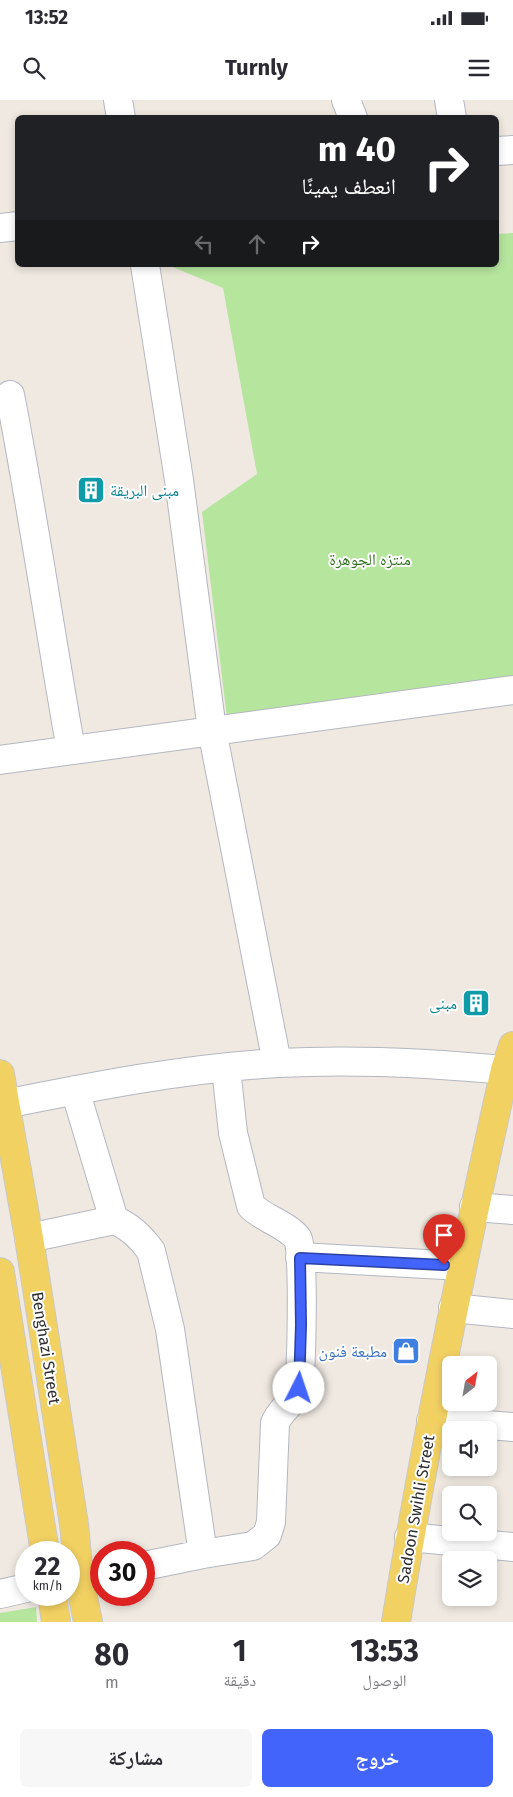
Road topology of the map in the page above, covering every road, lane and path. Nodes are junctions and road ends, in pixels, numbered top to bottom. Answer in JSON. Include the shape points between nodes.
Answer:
{"nodes":[{"id":1,"x":118,"y":100,"type":"edge"},
{"id":2,"x":346,"y":100,"type":"edge"},
{"id":3,"x":449,"y":100,"type":"edge"},
{"id":4,"x":120,"y":115,"type":"edge"},
{"id":5,"x":352,"y":115,"type":"edge"},
{"id":6,"x":452,"y":115,"type":"edge"},
{"id":7,"x":513,"y":150,"type":"edge"},
{"id":8,"x":499,"y":151,"type":"edge"},
{"id":9,"x":15,"y":226,"type":"edge"},
{"id":10,"x":0,"y":228,"type":"edge"},
{"id":11,"x":145,"y":267,"type":"edge"},
{"id":12,"x":10,"y":395,"type":"dead end"},
{"id":13,"x":513,"y":690,"type":"edge"},
{"id":14,"x":212,"y":730,"type":"junction"},
{"id":15,"x":71,"y":750,"type":"junction"},
{"id":16,"x":0,"y":760,"type":"edge"},
{"id":17,"x":510,"y":1062,"type":"edge"},
{"id":18,"x":277,"y":1063,"type":"junction"},
{"id":19,"x":226,"y":1068,"type":"junction"},
{"id":20,"x":0,"y":1074,"type":"edge"},
{"id":21,"x":75,"y":1090,"type":"junction"},
{"id":22,"x":5,"y":1104,"type":"junction"},
{"id":23,"x":474,"y":1207,"type":"junction"},
{"id":24,"x":513,"y":1210,"type":"edge"},
{"id":25,"x":114,"y":1220,"type":"junction"},
{"id":26,"x":29,"y":1238,"type":"junction"},
{"id":27,"x":300,"y":1258,"type":"junction"},
{"id":28,"x":462,"y":1266,"type":"junction"},
{"id":29,"x":0,"y":1272,"type":"edge"},
{"id":30,"x":452,"y":1308,"type":"junction"},
{"id":31,"x":513,"y":1314,"type":"edge"},
{"id":32,"x":8,"y":1367,"type":"edge"},
{"id":33,"x":431,"y":1421,"type":"junction"},
{"id":34,"x":513,"y":1426,"type":"edge"},
{"id":35,"x":410,"y":1537,"type":"junction"},
{"id":36,"x":43,"y":1541,"type":"edge"},
{"id":37,"x":513,"y":1547,"type":"edge"},
{"id":38,"x":203,"y":1554,"type":"junction"},
{"id":39,"x":155,"y":1564,"type":"edge"},
{"id":40,"x":90,"y":1575,"type":"edge"},
{"id":41,"x":15,"y":1591,"type":"edge"},
{"id":42,"x":0,"y":1594,"type":"edge"},
{"id":43,"x":88,"y":1622,"type":"edge"},
{"id":44,"x":396,"y":1622,"type":"edge"}],
"edges":[{"from":1,"to":4,"type":"street"},
{"from":2,"to":5,"type":"street"},
{"from":3,"to":6,"type":"street"},
{"from":7,"to":8,"type":"street"},
{"from":9,"to":10,"type":"street"},
{"from":11,"to":14,"type":"street","via":[[179,480]]},
{"from":12,"to":15,"type":"street"},
{"from":13,"to":14,"type":"street"},
{"from":14,"to":15,"type":"street"},
{"from":14,"to":18,"type":"street"},
{"from":15,"to":16,"type":"street"},
{"from":17,"to":18,"type":"street"},
{"from":17,"to":23,"type":"main road","name":"Sadoon Swihli Street"},
{"from":18,"to":19,"type":"street"},
{"from":19,"to":21,"type":"street"},
{"from":19,"to":27,"type":"street","via":[[233,1132],[248,1199],[258,1214],[294,1234],[299,1242]]},
{"from":20,"to":22,"type":"main road","name":"Benghazi Street"},
{"from":21,"to":22,"type":"street"},
{"from":21,"to":25,"type":"street"},
{"from":22,"to":26,"type":"main road","name":"Benghazi Street"},
{"from":23,"to":24,"type":"street"},
{"from":23,"to":28,"type":"main road","name":"Sadoon Swihli Street"},
{"from":25,"to":26,"type":"street"},
{"from":25,"to":38,"type":"street","via":[[125,1224],[144,1240],[151,1251],[170,1329]]},
{"from":26,"to":40,"type":"main road","name":"Benghazi Street","via":[[74,1524]]},
{"from":27,"to":28,"type":"street"},
{"from":27,"to":38,"type":"street","via":[[299,1388],[275,1423],[271,1522],[267,1535],[253,1546]]},
{"from":28,"to":30,"type":"main road","name":"Sadoon Swihli Street"},
{"from":29,"to":32,"type":"main road","name":"Benghazi Street"},
{"from":30,"to":31,"type":"street"},
{"from":30,"to":33,"type":"main road","name":"Sadoon Swihli Street"},
{"from":32,"to":36,"type":"main road","name":"Benghazi Street"},
{"from":33,"to":34,"type":"street"},
{"from":33,"to":35,"type":"main road","name":"Sadoon Swihli Street"},
{"from":35,"to":37,"type":"street"},
{"from":35,"to":44,"type":"main road","name":"Sadoon Swihli Street"},
{"from":38,"to":39,"type":"street"},
{"from":40,"to":43,"type":"main road","name":"Benghazi Street"},
{"from":41,"to":42,"type":"street"}]}
